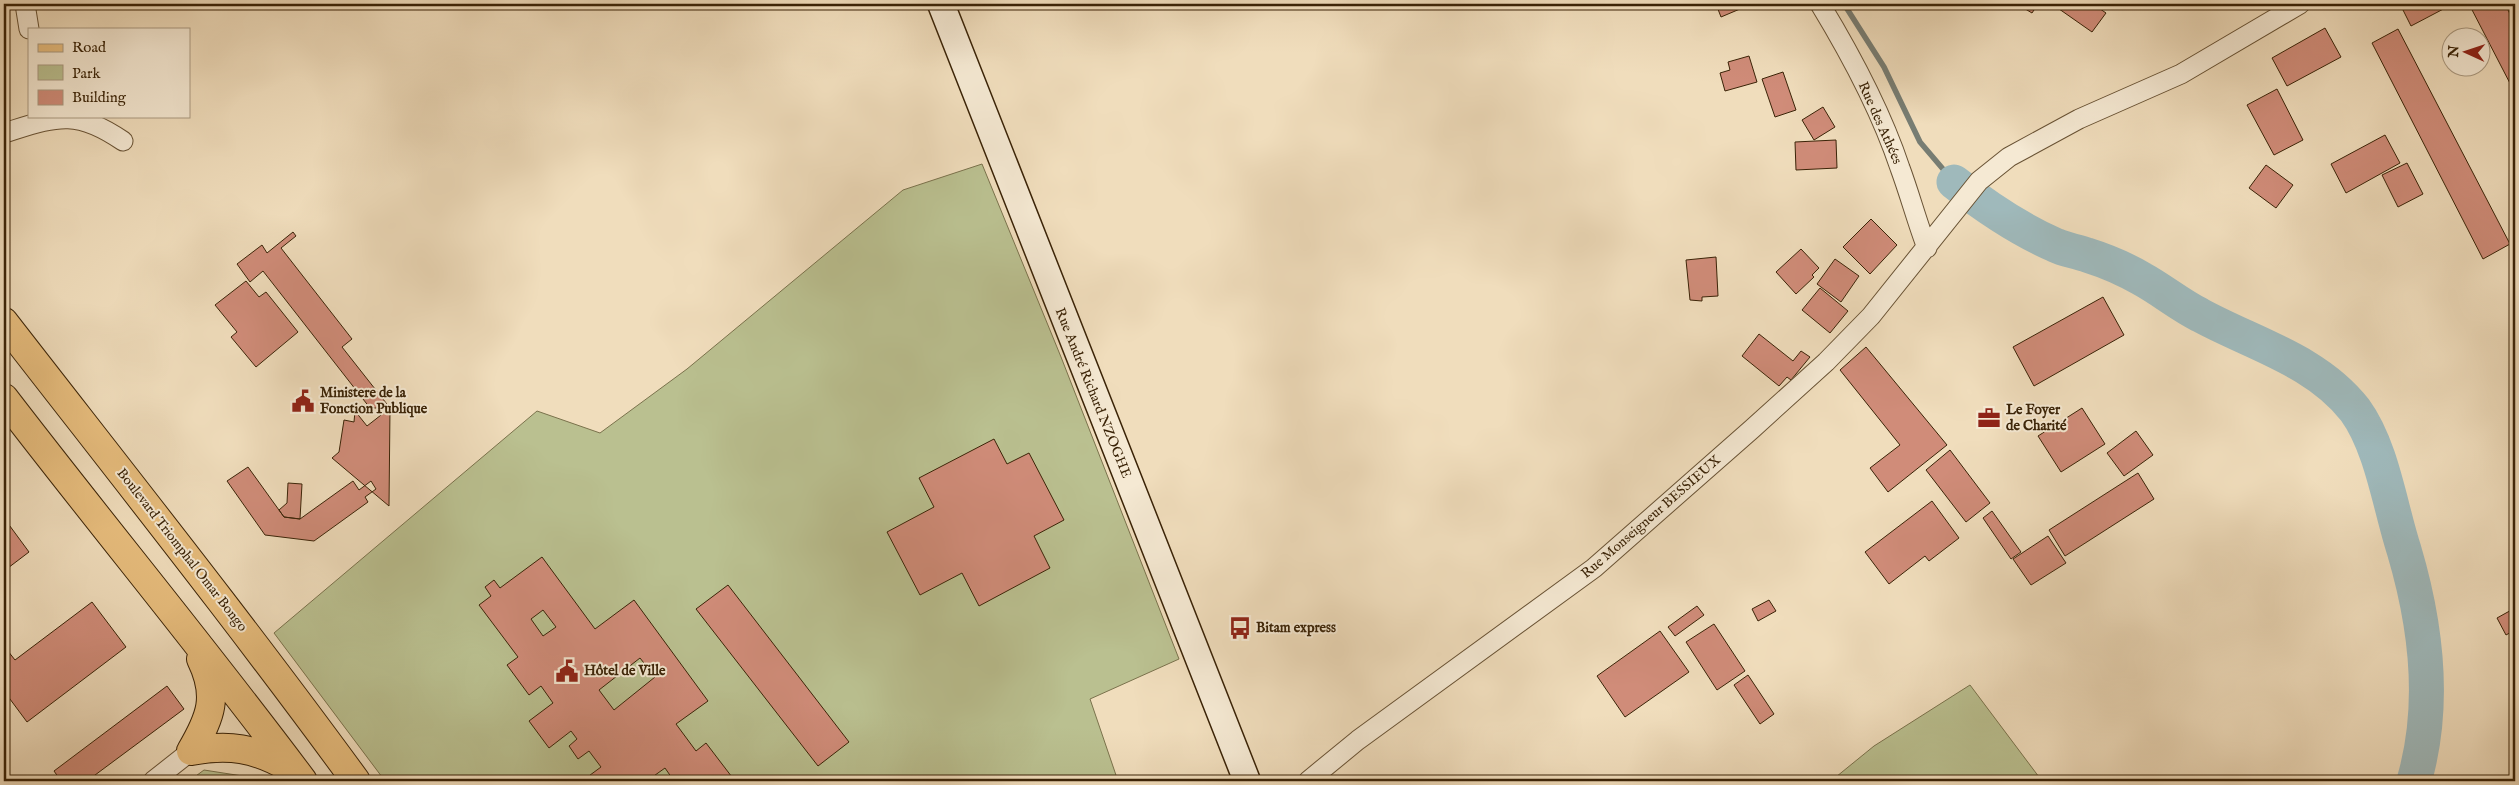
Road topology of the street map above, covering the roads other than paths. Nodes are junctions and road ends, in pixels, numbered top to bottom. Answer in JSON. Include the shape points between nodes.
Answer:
{"nodes":[{"id":1,"x":25,"y":4,"type":"edge"},
{"id":2,"x":941,"y":4,"type":"edge"},
{"id":3,"x":1820,"y":4,"type":"edge"},
{"id":4,"x":2300,"y":4,"type":"edge"},
{"id":5,"x":29,"y":28,"type":"edge"},
{"id":6,"x":44,"y":118,"type":"edge"},
{"id":7,"x":4,"y":133,"type":"edge"},
{"id":8,"x":123,"y":141,"type":"dead end"},
{"id":9,"x":1927,"y":248,"type":"junction"},
{"id":10,"x":4,"y":322,"type":"edge"},
{"id":11,"x":4,"y":382,"type":"edge"},
{"id":12,"x":4,"y":398,"type":"edge"},
{"id":13,"x":26,"y":427,"type":"junction"},
{"id":14,"x":186,"y":627,"type":"junction"},
{"id":15,"x":192,"y":751,"type":"junction"},
{"id":16,"x":299,"y":777,"type":"edge"},
{"id":17,"x":153,"y":781,"type":"edge"},
{"id":18,"x":356,"y":781,"type":"edge"},
{"id":19,"x":1246,"y":781,"type":"edge"},
{"id":20,"x":1308,"y":781,"type":"edge"}],
"edges":[{"from":1,"to":5,"type":"street"},
{"from":2,"to":19,"type":"street","name":"Rue André Richard NZOGHE"},
{"from":3,"to":9,"type":"street","name":"Rue des Athées","via":[[1870,96],[1900,168]]},
{"from":4,"to":9,"type":"street","name":"Rue Monseigneur BESSIEUX","via":[[2182,74],[2050,133],[2009,158],[1979,181]]},
{"from":6,"to":7,"type":"street"},
{"from":6,"to":8,"type":"street","via":[[86,120]]},
{"from":9,"to":20,"type":"street","name":"Rue Monseigneur BESSIEUX","via":[[1871,316],[1826,362],[1594,568],[1358,740]]},
{"from":10,"to":18,"type":"main road","name":"Boulevard Triomphal Omar Bongo","via":[[248,633]]},
{"from":11,"to":13,"type":"main road"},
{"from":12,"to":13,"type":"main road"},
{"from":13,"to":14,"type":"main road"},
{"from":14,"to":15,"type":"main road","via":[[212,687],[208,722]]},
{"from":14,"to":16,"type":"main road"},
{"from":15,"to":16,"type":"main road","via":[[227,748],[253,751],[267,756]]},
{"from":15,"to":17,"type":"street"}]}
